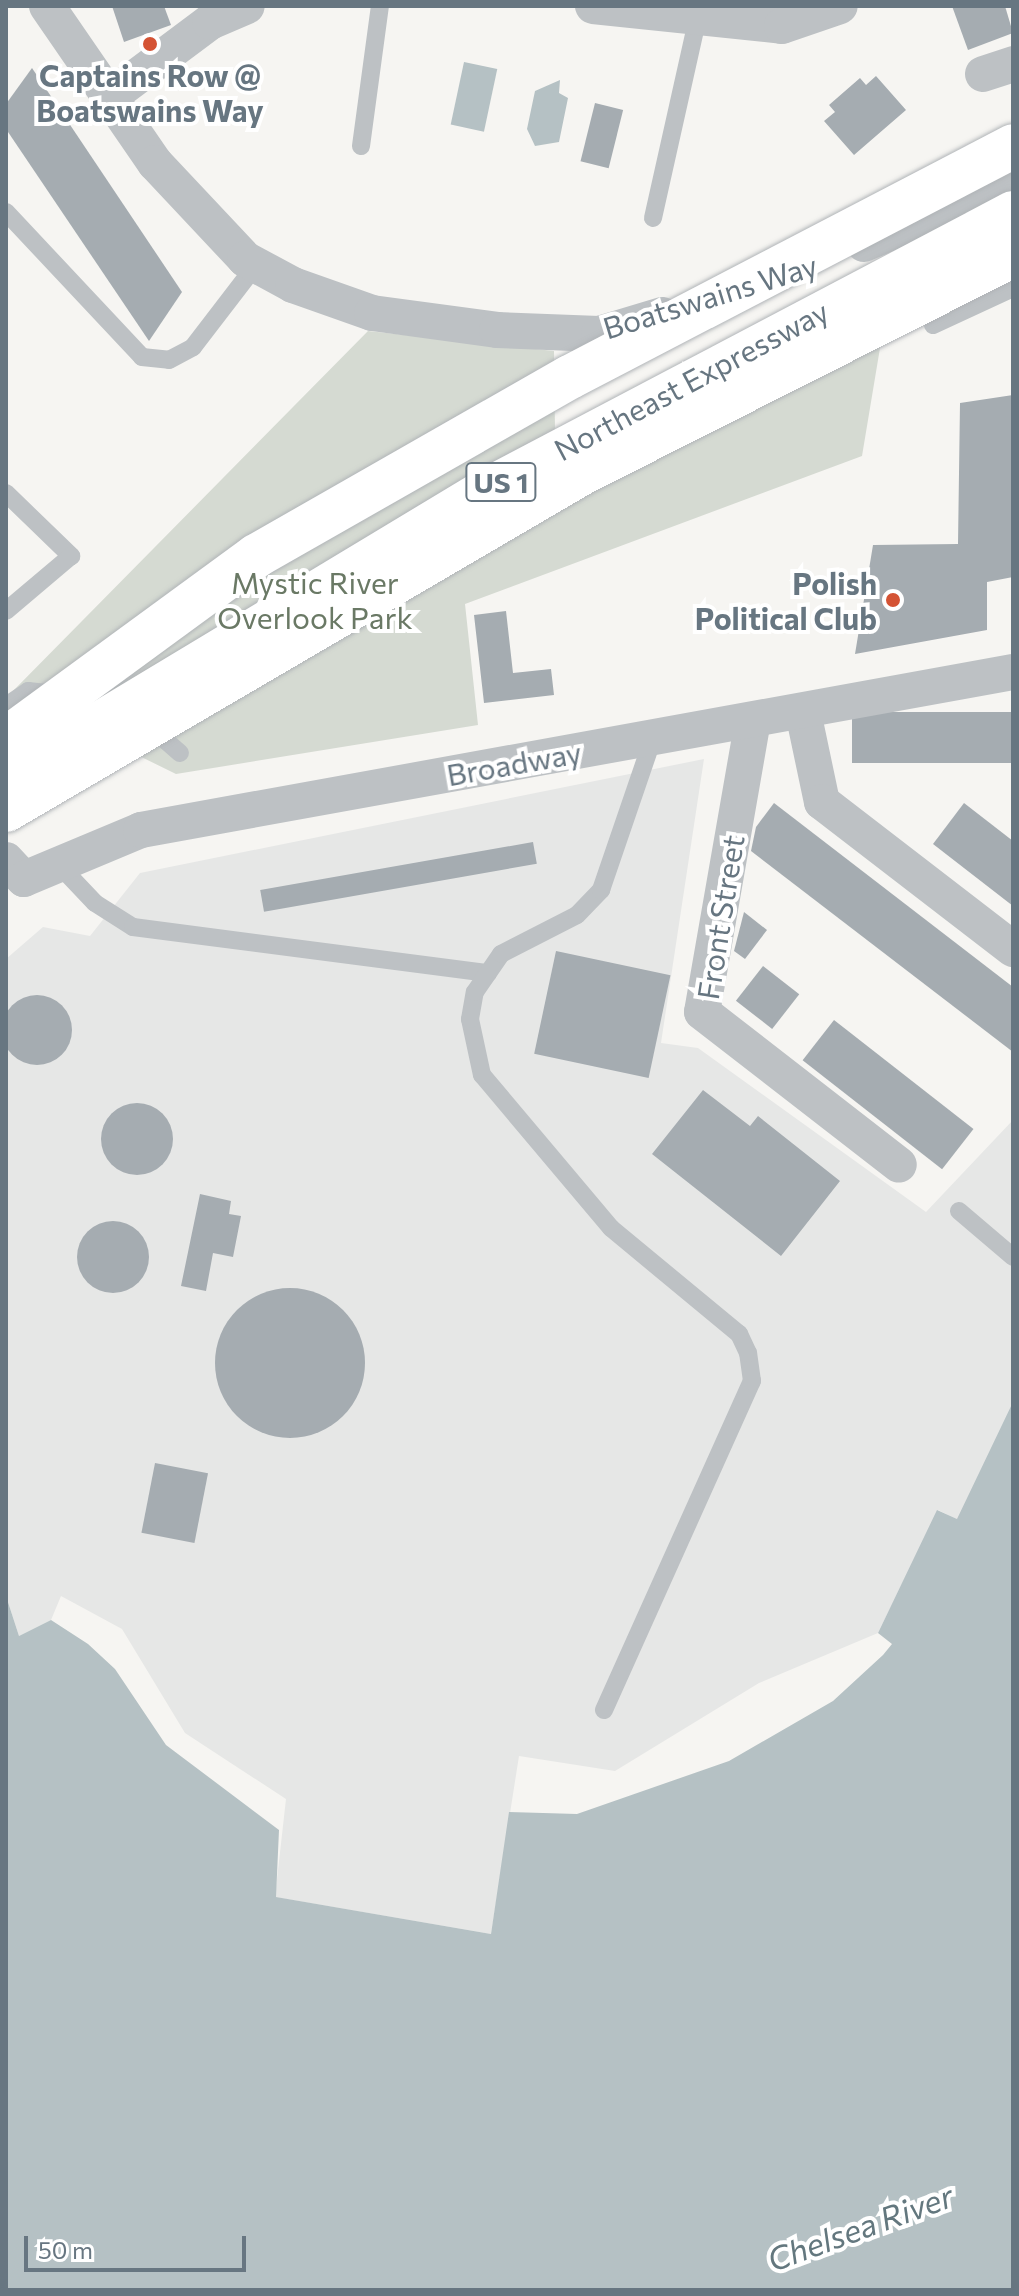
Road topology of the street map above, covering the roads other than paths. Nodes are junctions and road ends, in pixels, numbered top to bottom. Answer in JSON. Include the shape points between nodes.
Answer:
{"nodes":[{"id":1,"x":47,"y":6,"type":"edge"},
{"id":2,"x":380,"y":6,"type":"edge"},
{"id":3,"x":593,"y":6,"type":"edge"},
{"id":4,"x":840,"y":6,"type":"edge"},
{"id":5,"x":233,"y":9,"type":"edge"},
{"id":6,"x":688,"y":15,"type":"edge"},
{"id":7,"x":111,"y":96,"type":"junction"},
{"id":8,"x":361,"y":146,"type":"dead end"},
{"id":9,"x":1013,"y":146,"type":"edge"},
{"id":10,"x":1013,"y":180,"type":"edge"},
{"id":11,"x":6,"y":212,"type":"edge"},
{"id":12,"x":1013,"y":213,"type":"edge"},
{"id":13,"x":653,"y":218,"type":"dead end"},
{"id":14,"x":256,"y":265,"type":"junction"},
{"id":15,"x":1012,"y":282,"type":"edge"},
{"id":16,"x":716,"y":299,"type":"junction"},
{"id":17,"x":933,"y":325,"type":"dead end"},
{"id":18,"x":6,"y":493,"type":"edge"},
{"id":19,"x":6,"y":611,"type":"edge"},
{"id":20,"x":1013,"y":672,"type":"edge"},
{"id":21,"x":6,"y":706,"type":"edge"},
{"id":22,"x":803,"y":712,"type":"junction"},
{"id":23,"x":753,"y":720,"type":"junction"},
{"id":24,"x":653,"y":738,"type":"junction"},
{"id":25,"x":6,"y":739,"type":"edge"},
{"id":26,"x":180,"y":753,"type":"dead end"},
{"id":27,"x":6,"y":779,"type":"edge"},
{"id":28,"x":6,"y":810,"type":"edge"},
{"id":29,"x":59,"y":865,"type":"junction"},
{"id":30,"x":12,"y":876,"type":"edge"},
{"id":31,"x":1013,"y":949,"type":"edge"},
{"id":32,"x":488,"y":973,"type":"junction"},
{"id":33,"x":899,"y":1165,"type":"dead end"},
{"id":34,"x":959,"y":1211,"type":"dead end"},
{"id":35,"x":1013,"y":1257,"type":"edge"},
{"id":36,"x":604,"y":1710,"type":"dead end"}],
"edges":[{"from":1,"to":7,"type":"street","name":"Boatswains Way"},
{"from":2,"to":8,"type":"lane"},
{"from":3,"to":6,"type":"street"},
{"from":4,"to":6,"type":"street","via":[[782,26]]},
{"from":5,"to":7,"type":"street"},
{"from":6,"to":13,"type":"lane"},
{"from":7,"to":14,"type":"street","name":"Boatswains Way","via":[[155,163]]},
{"from":9,"to":16,"type":"highway","bridge":true},
{"from":10,"to":16,"type":"street","name":"Boatswains Way"},
{"from":11,"to":14,"type":"lane","via":[[142,357],[169,360],[193,347]]},
{"from":12,"to":27,"type":"highway","name":"Northeast Expressway","number":"US 1","bridge":true,"via":[[515,473]]},
{"from":14,"to":16,"type":"street","name":"Boatswains Way","via":[[372,313],[497,330],[599,334]]},
{"from":15,"to":17,"type":"lane"},
{"from":15,"to":28,"type":"highway","bridge":true,"via":[[582,473]]},
{"from":16,"to":25,"type":"highway","bridge":true,"via":[[256,556]]},
{"from":18,"to":19,"type":"lane","via":[[71,556]]},
{"from":20,"to":22,"type":"street","name":"Broadway"},
{"from":21,"to":26,"type":"lane","via":[[28,691],[120,699]]},
{"from":22,"to":23,"type":"street","name":"Broadway"},
{"from":22,"to":31,"type":"street","via":[[822,802]]},
{"from":23,"to":24,"type":"street","name":"Broadway"},
{"from":23,"to":33,"type":"street","name":"Front Street","via":[[702,1012]]},
{"from":24,"to":29,"type":"street","name":"Broadway","via":[[141,830]]},
{"from":24,"to":32,"type":"lane","via":[[601,890],[577,915],[501,954]]},
{"from":29,"to":30,"type":"street","name":"Broadway"},
{"from":29,"to":32,"type":"lane","via":[[95,903],[133,927]]},
{"from":32,"to":36,"type":"lane","via":[[470,1019],[482,1075],[611,1228],[739,1334],[748,1353],[752,1381]]},
{"from":34,"to":35,"type":"lane"}]}
